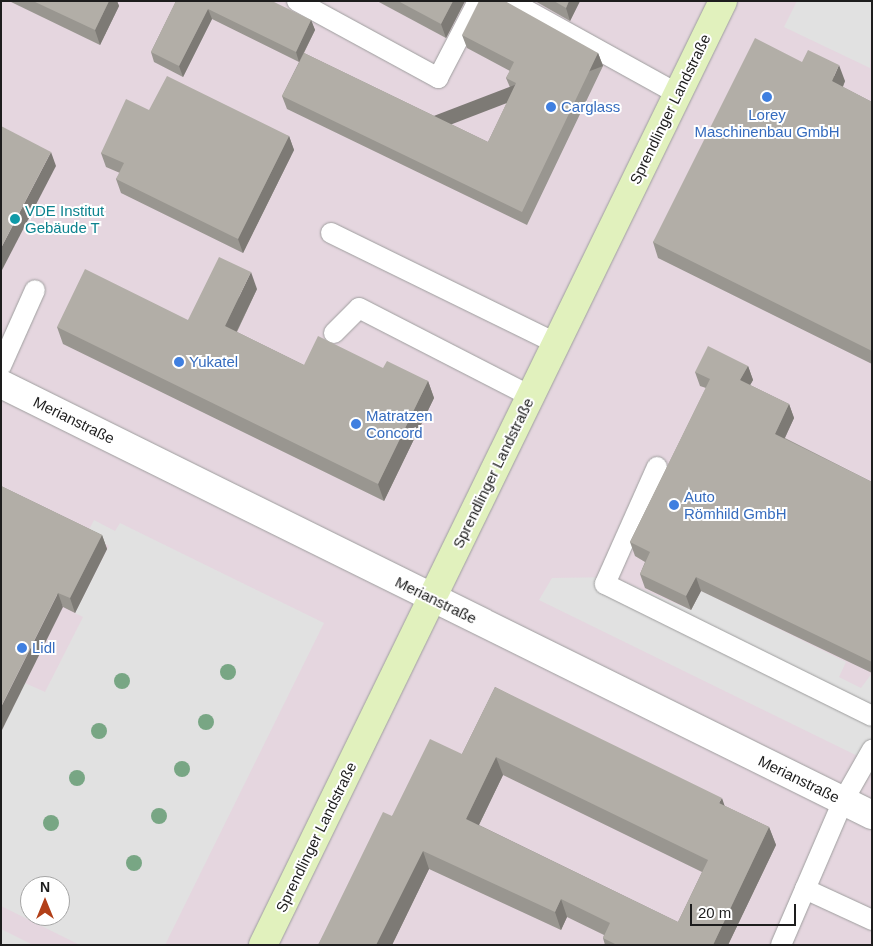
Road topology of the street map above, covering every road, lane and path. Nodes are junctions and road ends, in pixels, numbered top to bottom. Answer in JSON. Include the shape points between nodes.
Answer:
{"nodes":[{"id":1,"x":297,"y":1,"type":"edge"},
{"id":2,"x":478,"y":1,"type":"edge"},
{"id":3,"x":510,"y":1,"type":"edge"},
{"id":4,"x":723,"y":1,"type":"edge"},
{"id":5,"x":678,"y":94,"type":"junction"},
{"id":6,"x":332,"y":233,"type":"dead end"},
{"id":7,"x":35,"y":290,"type":"dead end"},
{"id":8,"x":334,"y":333,"type":"dead end"},
{"id":9,"x":556,"y":343,"type":"junction"},
{"id":10,"x":1,"y":366,"type":"edge"},
{"id":11,"x":1,"y":384,"type":"edge"},
{"id":12,"x":530,"y":396,"type":"junction"},
{"id":13,"x":657,"y":467,"type":"dead end"},
{"id":14,"x":432,"y":598,"type":"junction"},
{"id":15,"x":872,"y":716,"type":"edge"},
{"id":16,"x":872,"y":750,"type":"edge"},
{"id":17,"x":844,"y":801,"type":"junction"},
{"id":18,"x":872,"y":815,"type":"edge"},
{"id":19,"x":804,"y":889,"type":"junction"},
{"id":20,"x":872,"y":920,"type":"edge"},
{"id":21,"x":263,"y":945,"type":"edge"},
{"id":22,"x":781,"y":945,"type":"edge"}],
"edges":[{"from":1,"to":2,"type":"lane","via":[[438,78]]},
{"from":3,"to":5,"type":"lane"},
{"from":4,"to":5,"type":"main road","name":"Sprendlinger Landstraße"},
{"from":5,"to":9,"type":"main road","name":"Sprendlinger Landstraße"},
{"from":6,"to":9,"type":"lane"},
{"from":7,"to":10,"type":"lane"},
{"from":8,"to":12,"type":"lane","via":[[358,308]]},
{"from":9,"to":12,"type":"main road","name":"Sprendlinger Landstraße"},
{"from":11,"to":14,"type":"street","name":"Merianstraße"},
{"from":12,"to":14,"type":"main road","name":"Sprendlinger Landstraße"},
{"from":13,"to":15,"type":"lane","via":[[605,584]]},
{"from":14,"to":17,"type":"street","name":"Merianstraße"},
{"from":14,"to":21,"type":"main road","name":"Sprendlinger Landstraße"},
{"from":16,"to":17,"type":"lane"},
{"from":17,"to":18,"type":"street","name":"Merianstraße"},
{"from":17,"to":19,"type":"lane"},
{"from":19,"to":20,"type":"lane"},
{"from":19,"to":22,"type":"lane"}]}
